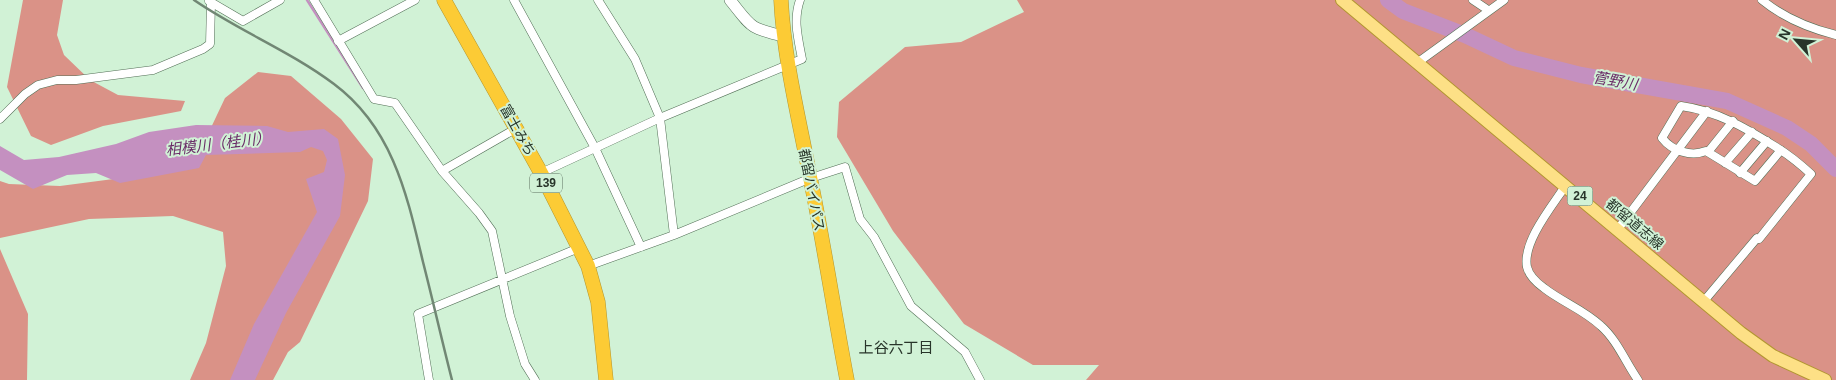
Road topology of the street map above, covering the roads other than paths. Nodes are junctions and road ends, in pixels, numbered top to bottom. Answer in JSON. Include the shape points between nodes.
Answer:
{"nodes":[{"id":1,"x":280,"y":0,"type":"edge"},
{"id":2,"x":314,"y":0,"type":"edge"},
{"id":3,"x":414,"y":0,"type":"edge"},
{"id":4,"x":444,"y":0,"type":"edge"},
{"id":5,"x":514,"y":0,"type":"edge"},
{"id":6,"x":598,"y":0,"type":"edge"},
{"id":7,"x":730,"y":0,"type":"edge"},
{"id":8,"x":781,"y":0,"type":"edge"},
{"id":9,"x":800,"y":0,"type":"edge"},
{"id":10,"x":1342,"y":0,"type":"edge"},
{"id":11,"x":1473,"y":0,"type":"edge"},
{"id":12,"x":1504,"y":0,"type":"edge"},
{"id":13,"x":1762,"y":0,"type":"edge"},
{"id":14,"x":209,"y":1,"type":"edge"},
{"id":15,"x":1488,"y":10,"type":"junction"},
{"id":16,"x":1836,"y":35,"type":"edge"},
{"id":17,"x":783,"y":36,"type":"junction"},
{"id":18,"x":338,"y":41,"type":"junction"},
{"id":19,"x":1417,"y":63,"type":"junction"},
{"id":20,"x":788,"y":66,"type":"junction"},
{"id":21,"x":1707,"y":111,"type":"junction"},
{"id":22,"x":660,"y":118,"type":"junction"},
{"id":23,"x":0,"y":119,"type":"edge"},
{"id":24,"x":1733,"y":121,"type":"junction"},
{"id":25,"x":517,"y":128,"type":"junction"},
{"id":26,"x":1752,"y":132,"type":"junction"},
{"id":27,"x":1767,"y":141,"type":"junction"},
{"id":28,"x":595,"y":148,"type":"junction"},
{"id":29,"x":1677,"y":148,"type":"junction"},
{"id":30,"x":1781,"y":150,"type":"junction"},
{"id":31,"x":1708,"y":152,"type":"junction"},
{"id":32,"x":1725,"y":163,"type":"junction"},
{"id":33,"x":442,"y":171,"type":"junction"},
{"id":34,"x":541,"y":173,"type":"junction"},
{"id":35,"x":1740,"y":173,"type":"junction"},
{"id":36,"x":811,"y":178,"type":"junction"},
{"id":37,"x":1566,"y":185,"type":"junction"},
{"id":38,"x":1618,"y":229,"type":"junction"},
{"id":39,"x":674,"y":234,"type":"junction"},
{"id":40,"x":641,"y":247,"type":"junction"},
{"id":41,"x":579,"y":248,"type":"junction"},
{"id":42,"x":588,"y":266,"type":"junction"},
{"id":43,"x":501,"y":278,"type":"junction"},
{"id":44,"x":1704,"y":301,"type":"junction"},
{"id":45,"x":429,"y":380,"type":"edge"},
{"id":46,"x":535,"y":380,"type":"edge"},
{"id":47,"x":606,"y":380,"type":"edge"},
{"id":48,"x":847,"y":380,"type":"edge"},
{"id":49,"x":980,"y":380,"type":"edge"},
{"id":50,"x":1638,"y":380,"type":"edge"},
{"id":51,"x":1825,"y":380,"type":"edge"}],
"edges":[{"from":1,"to":14,"type":"street","via":[[243,21]]},
{"from":2,"to":18,"type":"street"},
{"from":3,"to":18,"type":"street"},
{"from":4,"to":25,"type":"highway","name":"富士みち","number":"139"},
{"from":5,"to":28,"type":"street"},
{"from":6,"to":22,"type":"street","via":[[634,58]]},
{"from":7,"to":17,"type":"street","via":[[750,25],[760,31]]},
{"from":8,"to":17,"type":"highway","name":"都留バイパス"},
{"from":9,"to":20,"type":"street","via":[[796,30],[802,59]]},
{"from":10,"to":19,"type":"main road","name":"都留道志線","number":"24"},
{"from":11,"to":15,"type":"street"},
{"from":12,"to":15,"type":"street"},
{"from":13,"to":16,"type":"street","via":[[1793,20]]},
{"from":14,"to":23,"type":"street","via":[[210,44],[203,49],[153,70],[57,80],[38,85]]},
{"from":15,"to":19,"type":"street"},
{"from":17,"to":20,"type":"highway","name":"都留バイパス"},
{"from":18,"to":33,"type":"street","via":[[374,100],[395,103]]},
{"from":19,"to":37,"type":"main road","name":"都留道志線","number":"24"},
{"from":20,"to":22,"type":"street"},
{"from":20,"to":36,"type":"highway","name":"都留バイパス"},
{"from":21,"to":24,"type":"street"},
{"from":21,"to":29,"type":"street"},
{"from":21,"to":29,"type":"street","via":[[1681,106],[1662,138]]},
{"from":22,"to":28,"type":"street"},
{"from":22,"to":39,"type":"street"},
{"from":24,"to":26,"type":"street"},
{"from":24,"to":31,"type":"street"},
{"from":25,"to":33,"type":"street"},
{"from":25,"to":34,"type":"highway","name":"富士みち","number":"139"},
{"from":26,"to":27,"type":"street"},
{"from":26,"to":32,"type":"street"},
{"from":27,"to":30,"type":"street"},
{"from":27,"to":35,"type":"street"},
{"from":28,"to":34,"type":"street"},
{"from":28,"to":40,"type":"street"},
{"from":29,"to":31,"type":"street","via":[[1689,154]]},
{"from":29,"to":38,"type":"street"},
{"from":30,"to":35,"type":"street","via":[[1755,181]]},
{"from":30,"to":44,"type":"street","via":[[1811,174]]},
{"from":31,"to":32,"type":"street"},
{"from":32,"to":35,"type":"street"},
{"from":33,"to":43,"type":"street","via":[[492,232]]},
{"from":34,"to":41,"type":"highway","name":"富士みち","number":"139"},
{"from":36,"to":39,"type":"street"},
{"from":36,"to":48,"type":"highway","name":"都留バイパス"},
{"from":36,"to":49,"type":"street","via":[[845,167],[860,219],[874,237],[910,306],[965,352]]},
{"from":37,"to":38,"type":"main road","name":"都留道志線","number":"24"},
{"from":37,"to":50,"type":"street","via":[[1533,238],[1527,268],[1543,288],[1602,326]]},
{"from":38,"to":44,"type":"main road","name":"都留道志線","number":"24"},
{"from":39,"to":40,"type":"street"},
{"from":40,"to":42,"type":"street"},
{"from":41,"to":42,"type":"highway","name":"富士みち","number":"139"},
{"from":41,"to":43,"type":"street"},
{"from":42,"to":47,"type":"highway","name":"富士みち","number":"139","via":[[598,302]]},
{"from":43,"to":45,"type":"street","via":[[418,314]]},
{"from":43,"to":46,"type":"street","via":[[523,358]]},
{"from":44,"to":51,"type":"main road","name":"都留道志線","number":"24","via":[[1773,356]]}]}
